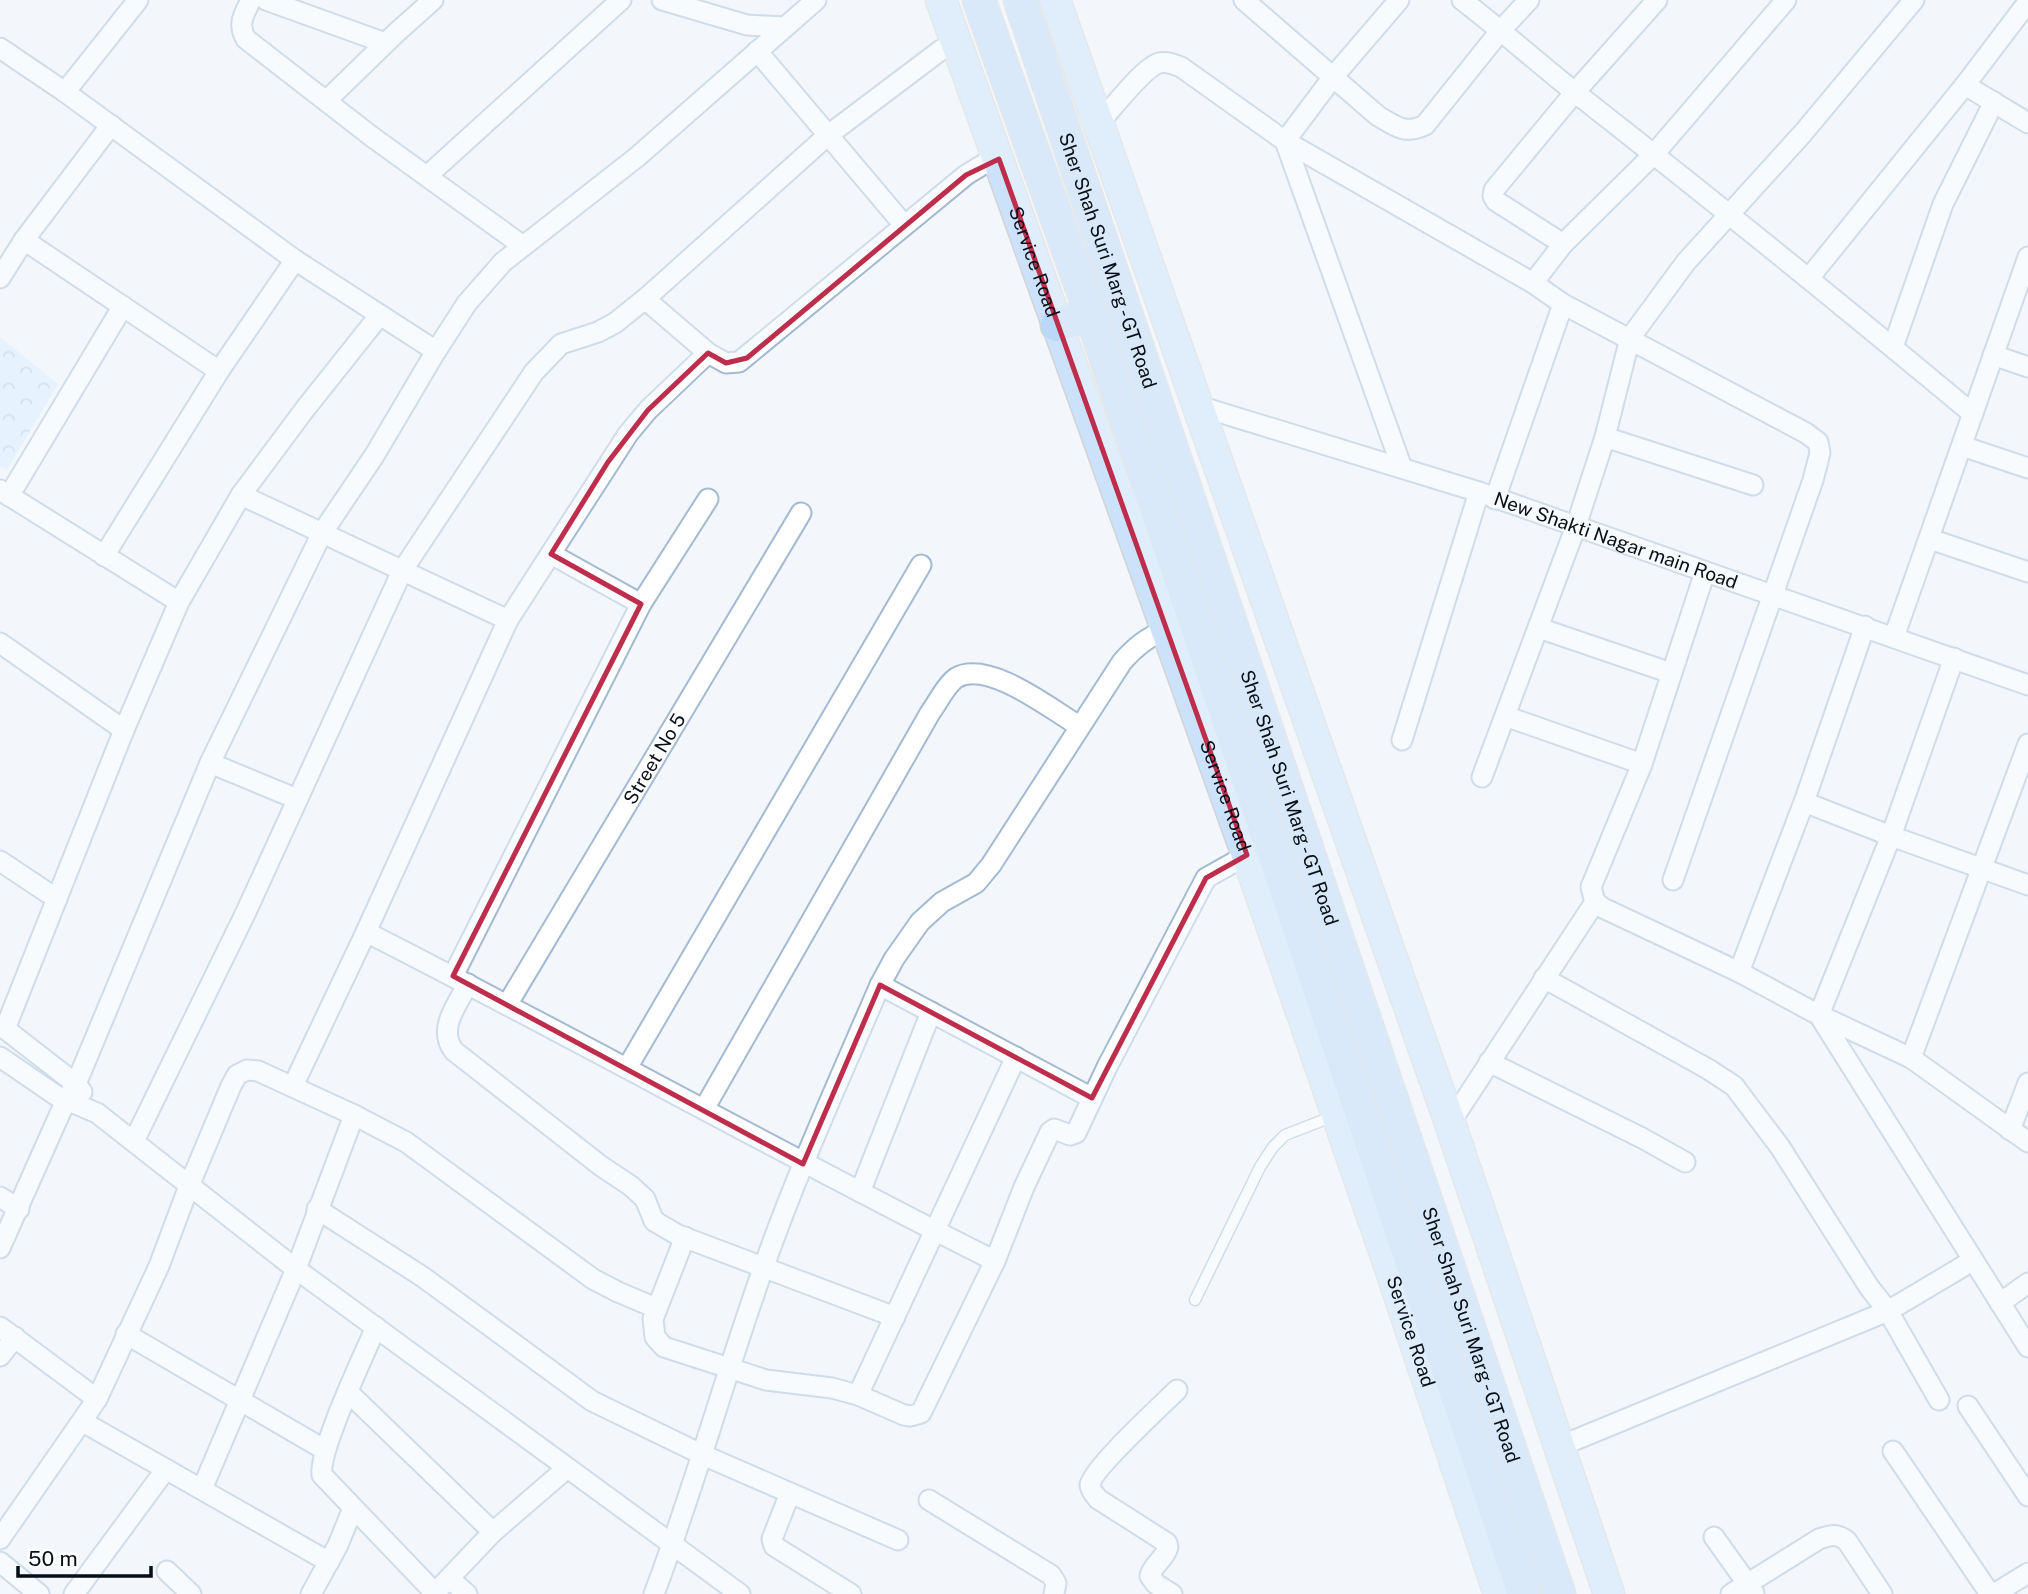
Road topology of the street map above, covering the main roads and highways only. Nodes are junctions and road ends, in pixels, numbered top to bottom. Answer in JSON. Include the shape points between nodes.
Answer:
{"nodes":[{"id":1,"x":942,"y":0,"type":"edge"},
{"id":2,"x":979,"y":0,"type":"edge"},
{"id":3,"x":1020,"y":0,"type":"edge"},
{"id":4,"x":1055,"y":0,"type":"edge"},
{"id":5,"x":1091,"y":314,"type":"junction"},
{"id":6,"x":1057,"y":325,"type":"junction"},
{"id":7,"x":1499,"y":1594,"type":"edge"},
{"id":8,"x":1524,"y":1594,"type":"edge"},
{"id":9,"x":1559,"y":1594,"type":"edge"},
{"id":10,"x":1609,"y":1594,"type":"edge"}],
"edges":[{"from":1,"to":6,"type":"main road","name":"Service Road"},
{"from":2,"to":5,"type":"highway","name":"Sher Shah Suri Marg - GT Road"},
{"from":3,"to":9,"type":"highway","name":"Sher Shah Suri Marg - GT Road"},
{"from":4,"to":10,"type":"main road","via":[[1450,1122]]},
{"from":5,"to":6,"type":"highway"},
{"from":5,"to":8,"type":"highway","name":"Sher Shah Suri Marg - GT Road"},
{"from":6,"to":7,"type":"main road","name":"Service Road","via":[[1247,855]]}]}
